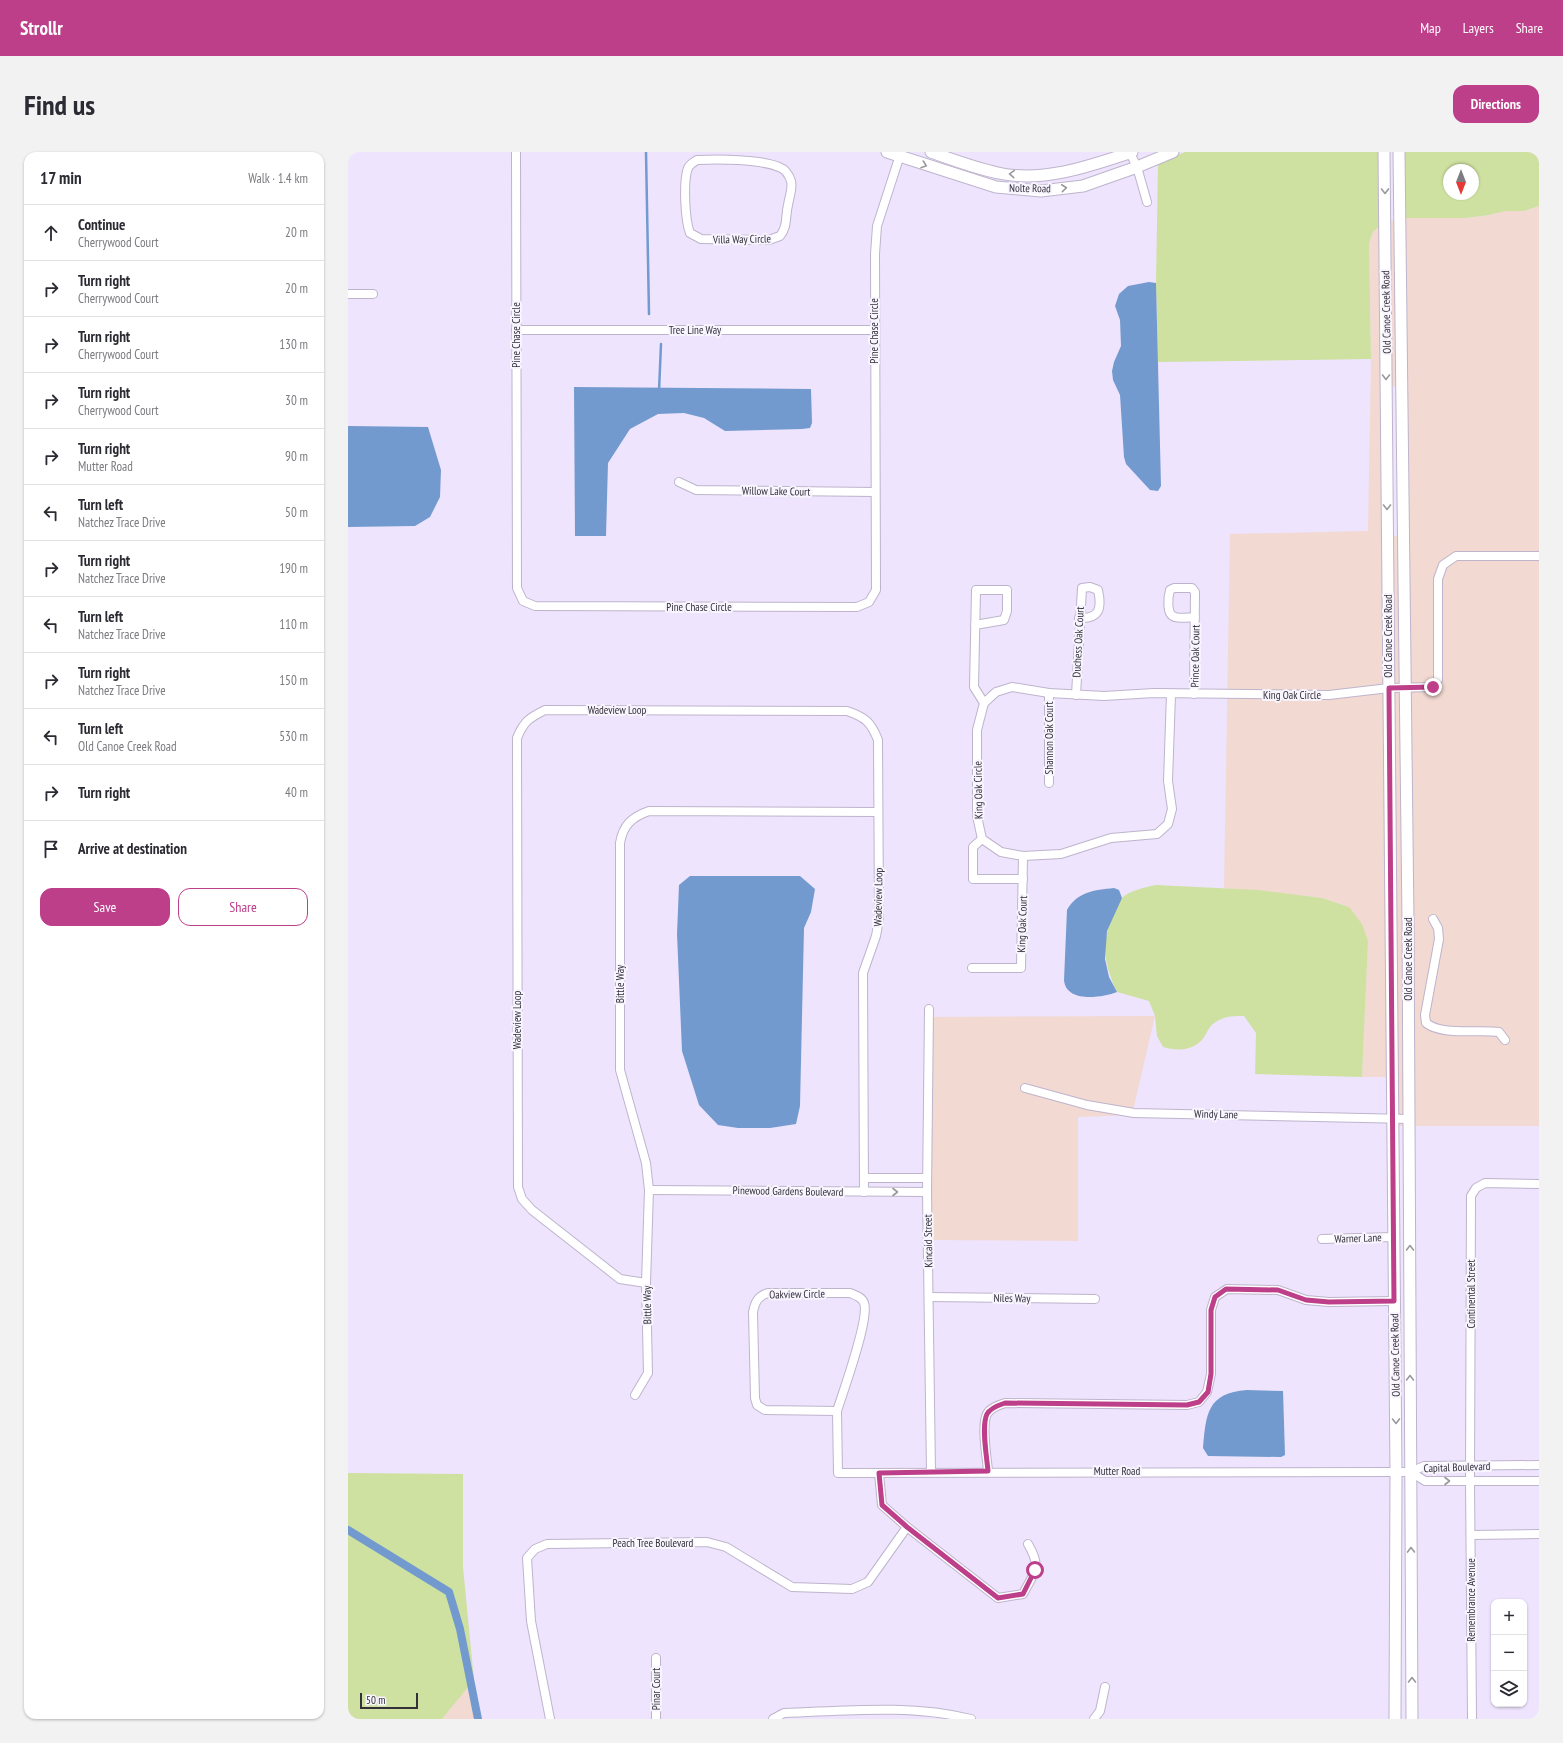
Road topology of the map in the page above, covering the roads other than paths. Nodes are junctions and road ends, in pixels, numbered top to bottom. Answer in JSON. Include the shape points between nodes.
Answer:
{"nodes":[{"id":1,"x":516,"y":152,"type":"edge"},
{"id":2,"x":887,"y":152,"type":"edge"},
{"id":3,"x":931,"y":152,"type":"edge"},
{"id":4,"x":1131,"y":152,"type":"edge"},
{"id":5,"x":1173,"y":152,"type":"edge"},
{"id":6,"x":1384,"y":152,"type":"edge"},
{"id":7,"x":1399,"y":152,"type":"edge"},
{"id":8,"x":900,"y":154,"type":"edge"},
{"id":9,"x":731,"y":156,"type":"edge"},
{"id":10,"x":1137,"y":167,"type":"junction"},
{"id":11,"x":1147,"y":202,"type":"dead end"},
{"id":12,"x":348,"y":294,"type":"edge"},
{"id":13,"x":373,"y":294,"type":"dead end"},
{"id":14,"x":516,"y":330,"type":"junction"},
{"id":15,"x":874,"y":330,"type":"junction"},
{"id":16,"x":679,"y":482,"type":"dead end"},
{"id":17,"x":875,"y":492,"type":"junction"},
{"id":18,"x":1387,"y":531,"type":"junction"},
{"id":19,"x":1403,"y":531,"type":"junction"},
{"id":20,"x":1539,"y":556,"type":"edge"},
{"id":21,"x":1195,"y":617,"type":"junction"},
{"id":22,"x":1079,"y":618,"type":"junction"},
{"id":23,"x":975,"y":625,"type":"junction"},
{"id":24,"x":1389,"y":688,"type":"junction"},
{"id":25,"x":1404,"y":689,"type":"junction"},
{"id":26,"x":1049,"y":693,"type":"junction"},
{"id":27,"x":1171,"y":694,"type":"junction"},
{"id":28,"x":1194,"y":694,"type":"junction"},
{"id":29,"x":1076,"y":696,"type":"junction"},
{"id":30,"x":984,"y":703,"type":"junction"},
{"id":31,"x":1049,"y":783,"type":"dead end"},
{"id":32,"x":878,"y":812,"type":"junction"},
{"id":33,"x":982,"y":839,"type":"junction"},
{"id":34,"x":1024,"y":856,"type":"junction"},
{"id":35,"x":1024,"y":879,"type":"junction"},
{"id":36,"x":1433,"y":919,"type":"dead end"},
{"id":37,"x":972,"y":968,"type":"dead end"},
{"id":38,"x":929,"y":1009,"type":"dead end"},
{"id":39,"x":1505,"y":1040,"type":"dead end"},
{"id":40,"x":1025,"y":1088,"type":"dead end"},
{"id":41,"x":1392,"y":1118,"type":"junction"},
{"id":42,"x":1409,"y":1119,"type":"junction"},
{"id":43,"x":864,"y":1178,"type":"junction"},
{"id":44,"x":927,"y":1178,"type":"junction"},
{"id":45,"x":1539,"y":1184,"type":"edge"},
{"id":46,"x":649,"y":1190,"type":"junction"},
{"id":47,"x":864,"y":1192,"type":"junction"},
{"id":48,"x":927,"y":1192,"type":"junction"},
{"id":49,"x":1394,"y":1237,"type":"junction"},
{"id":50,"x":1322,"y":1239,"type":"dead end"},
{"id":51,"x":646,"y":1283,"type":"junction"},
{"id":52,"x":929,"y":1297,"type":"junction"},
{"id":53,"x":1096,"y":1299,"type":"dead end"},
{"id":54,"x":1394,"y":1301,"type":"junction"},
{"id":55,"x":636,"y":1395,"type":"dead end"},
{"id":56,"x":837,"y":1410,"type":"junction"},
{"id":57,"x":1470,"y":1465,"type":"junction"},
{"id":58,"x":1539,"y":1465,"type":"edge"},
{"id":59,"x":988,"y":1471,"type":"junction"},
{"id":60,"x":931,"y":1472,"type":"junction"},
{"id":61,"x":1396,"y":1472,"type":"junction"},
{"id":62,"x":1411,"y":1472,"type":"junction"},
{"id":63,"x":838,"y":1473,"type":"joint"},
{"id":64,"x":879,"y":1473,"type":"junction"},
{"id":65,"x":1470,"y":1481,"type":"junction"},
{"id":66,"x":1539,"y":1481,"type":"edge"},
{"id":67,"x":907,"y":1527,"type":"junction"},
{"id":68,"x":1539,"y":1534,"type":"edge"},
{"id":69,"x":1471,"y":1535,"type":"junction"},
{"id":70,"x":1028,"y":1544,"type":"dead end"},
{"id":71,"x":656,"y":1658,"type":"dead end"},
{"id":72,"x":1105,"y":1687,"type":"dead end"},
{"id":73,"x":550,"y":1719,"type":"edge"},
{"id":74,"x":656,"y":1719,"type":"edge"},
{"id":75,"x":773,"y":1719,"type":"edge"},
{"id":76,"x":971,"y":1719,"type":"edge"},
{"id":77,"x":1094,"y":1719,"type":"edge"},
{"id":78,"x":1395,"y":1719,"type":"edge"},
{"id":79,"x":1412,"y":1719,"type":"edge"},
{"id":80,"x":1472,"y":1719,"type":"edge"}],
"edges":[{"from":1,"to":14,"type":"street","name":"Pine Chase Circle"},
{"from":2,"to":8,"type":"main road","name":"Nolte Road"},
{"from":4,"to":3,"type":"main road","name":"Nolte Road","one_way":true,"via":[[1079,169],[1022,175],[999,173]]},
{"from":4,"to":10,"type":"street"},
{"from":5,"to":10,"type":"main road","name":"Nolte Road"},
{"from":6,"to":18,"type":"main road","name":"Old Canoe Creek Road","one_way":true},
{"from":7,"to":19,"type":"main road","name":"Old Canoe Creek Road"},
{"from":8,"to":10,"type":"main road","name":"Nolte Road","one_way":true,"via":[[989,185],[1019,190],[1083,186]]},
{"from":8,"to":15,"type":"street","name":"Pine Chase Circle","via":[[877,226]]},
{"from":9,"to":9,"type":"street","name":"Villa Way Circle","via":[[697,160],[688,168],[686,194],[690,233],[701,239],[712,240],[769,240],[780,236],[786,225],[792,182],[788,175],[781,168]]},
{"from":10,"to":11,"type":"street"},
{"from":12,"to":13,"type":"street"},
{"from":14,"to":15,"type":"street","name":"Tree Line Way"},
{"from":14,"to":17,"type":"street","name":"Pine Chase Circle","via":[[517,588],[523,601],[535,606],[857,607],[869,602],[876,590]]},
{"from":15,"to":17,"type":"street","name":"Pine Chase Circle"},
{"from":16,"to":17,"type":"street","name":"Willow Lake Court","via":[[696,490]]},
{"from":18,"to":19,"type":"main road"},
{"from":18,"to":24,"type":"main road","name":"Old Canoe Creek Road"},
{"from":19,"to":25,"type":"main road","name":"Old Canoe Creek Road"},
{"from":20,"to":25,"type":"street","name":"King Oak Circle","via":[[1456,556],[1443,565],[1438,580],[1438,680],[1433,687]]},
{"from":21,"to":21,"type":"street","name":"Prince Oak Court","via":[[1195,589],[1170,590],[1171,614],[1174,617]]},
{"from":21,"to":28,"type":"street","name":"Prince Oak Court"},
{"from":22,"to":22,"type":"street","name":"Duchess Oak Court","via":[[1082,588],[1090,586],[1098,590],[1100,610],[1095,615]]},
{"from":22,"to":29,"type":"street","name":"Duchess Oak Court"},
{"from":23,"to":23,"type":"street","via":[[976,590],[1007,590],[1007,611],[1004,620]]},
{"from":23,"to":30,"type":"street","via":[[974,687]]},
{"from":24,"to":25,"type":"street","name":"King Oak Circle"},
{"from":24,"to":28,"type":"street","name":"King Oak Circle","via":[[1329,695]]},
{"from":24,"to":41,"type":"main road","name":"Old Canoe Creek Road"},
{"from":25,"to":42,"type":"main road","name":"Old Canoe Creek Road"},
{"from":26,"to":29,"type":"street","name":"King Oak Circle"},
{"from":26,"to":30,"type":"street","name":"King Oak Circle","via":[[1012,687],[996,692]]},
{"from":26,"to":31,"type":"street","name":"Shannon Oak Court"},
{"from":27,"to":28,"type":"street","name":"King Oak Circle"},
{"from":27,"to":29,"type":"street","name":"King Oak Circle"},
{"from":27,"to":34,"type":"street","via":[[1168,781],[1172,809],[1168,824],[1157,834],[1111,838],[1061,854]]},
{"from":30,"to":33,"type":"street","name":"King Oak Circle","via":[[977,730],[977,816]]},
{"from":32,"to":43,"type":"street","name":"Wadeview Loop","via":[[879,920],[863,973]]},
{"from":32,"to":46,"type":"street","name":"Bittle Way","via":[[649,811],[638,814],[622,831],[620,1070],[646,1163]]},
{"from":32,"to":51,"type":"street","name":"Wadeview Loop","via":[[878,740],[873,727],[862,716],[847,711],[545,710],[530,717],[522,725],[517,738],[518,1187],[522,1199],[532,1210],[620,1279]]},
{"from":33,"to":34,"type":"street","via":[[1001,852]]},
{"from":33,"to":35,"type":"street","via":[[973,847],[973,879]]},
{"from":34,"to":35,"type":"street","name":"King Oak Court"},
{"from":35,"to":37,"type":"street","name":"King Oak Court","via":[[1022,968]]},
{"from":36,"to":39,"type":"street","via":[[1438,928],[1439,939],[1425,1015],[1426,1023],[1441,1030],[1499,1032]]},
{"from":38,"to":44,"type":"street","name":"Kincaid Street"},
{"from":40,"to":41,"type":"street","name":"Windy Lane","via":[[1086,1105],[1134,1113]]},
{"from":41,"to":42,"type":"street","name":"Windy Lane"},
{"from":41,"to":49,"type":"main road","name":"Old Canoe Creek Road"},
{"from":62,"to":42,"type":"main road","name":"Old Canoe Creek Road","one_way":true},
{"from":43,"to":44,"type":"street"},
{"from":43,"to":47,"type":"street","name":"Wadeview Loop"},
{"from":44,"to":48,"type":"street","name":"Kincaid Street"},
{"from":45,"to":57,"type":"street","name":"Continental Street","via":[[1485,1183],[1476,1188],[1471,1196]]},
{"from":46,"to":47,"type":"street","name":"Pinewood Gardens Boulevard"},
{"from":46,"to":51,"type":"street","name":"Bittle Way"},
{"from":47,"to":48,"type":"street","name":"Pinewood Gardens Boulevard","one_way":true},
{"from":48,"to":52,"type":"street","name":"Kincaid Street"},
{"from":49,"to":50,"type":"street","name":"Warner Lane"},
{"from":49,"to":54,"type":"main road","name":"Old Canoe Creek Road"},
{"from":51,"to":55,"type":"street","name":"Bittle Way","via":[[648,1373]]},
{"from":52,"to":53,"type":"street","name":"Niles Way"},
{"from":52,"to":60,"type":"street","name":"Kincaid Street"},
{"from":54,"to":59,"type":"street","via":[[1329,1302],[1306,1300],[1278,1290],[1226,1289],[1215,1297],[1211,1310],[1211,1374],[1208,1392],[1199,1402],[1187,1405],[1005,1403],[993,1408],[987,1415],[985,1426]]},
{"from":54,"to":61,"type":"main road","name":"Old Canoe Creek Road","one_way":true},
{"from":56,"to":56,"type":"street","name":"Oakview Circle","via":[[864,1320],[864,1303],[858,1296],[850,1293],[762,1295],[755,1303],[753,1312],[754,1398],[757,1405],[765,1410]]},
{"from":56,"to":63,"type":"street","name":"Oakview Circle"},
{"from":57,"to":58,"type":"street","name":"Capital Boulevard"},
{"from":57,"to":62,"type":"street","name":"Capital Boulevard","via":[[1424,1466]]},
{"from":57,"to":65,"type":"street","name":"Continental Street"},
{"from":59,"to":60,"type":"street","name":"Mutter Road"},
{"from":59,"to":61,"type":"street","name":"Mutter Road"},
{"from":60,"to":64,"type":"street","name":"Mutter Road"},
{"from":61,"to":62,"type":"street","name":"Mutter Road"},
{"from":61,"to":78,"type":"main road","name":"Old Canoe Creek Road"},
{"from":62,"to":65,"type":"street","name":"Capital Boulevard","one_way":true,"via":[[1425,1481]]},
{"from":79,"to":62,"type":"main road","name":"Old Canoe Creek Road","one_way":true},
{"from":63,"to":64,"type":"street","name":"Mutter Road"},
{"from":64,"to":67,"type":"street","via":[[882,1505]]},
{"from":65,"to":66,"type":"street","name":"Capital Boulevard"},
{"from":65,"to":69,"type":"street","name":"Remembrance Avenue"},
{"from":67,"to":70,"type":"street","via":[[998,1598],[1023,1594],[1035,1570],[1036,1558]]},
{"from":67,"to":73,"type":"street","name":"Peach Tree Boulevard","via":[[868,1582],[852,1589],[792,1587],[726,1547],[707,1542],[547,1544],[535,1548],[527,1558],[531,1621]]},
{"from":68,"to":69,"type":"street"},
{"from":69,"to":80,"type":"street","name":"Remembrance Avenue"},
{"from":71,"to":74,"type":"street","name":"Pinar Court"},
{"from":72,"to":77,"type":"street","via":[[1100,1710]]},
{"from":75,"to":76,"type":"street","via":[[784,1714],[907,1710]]}]}
